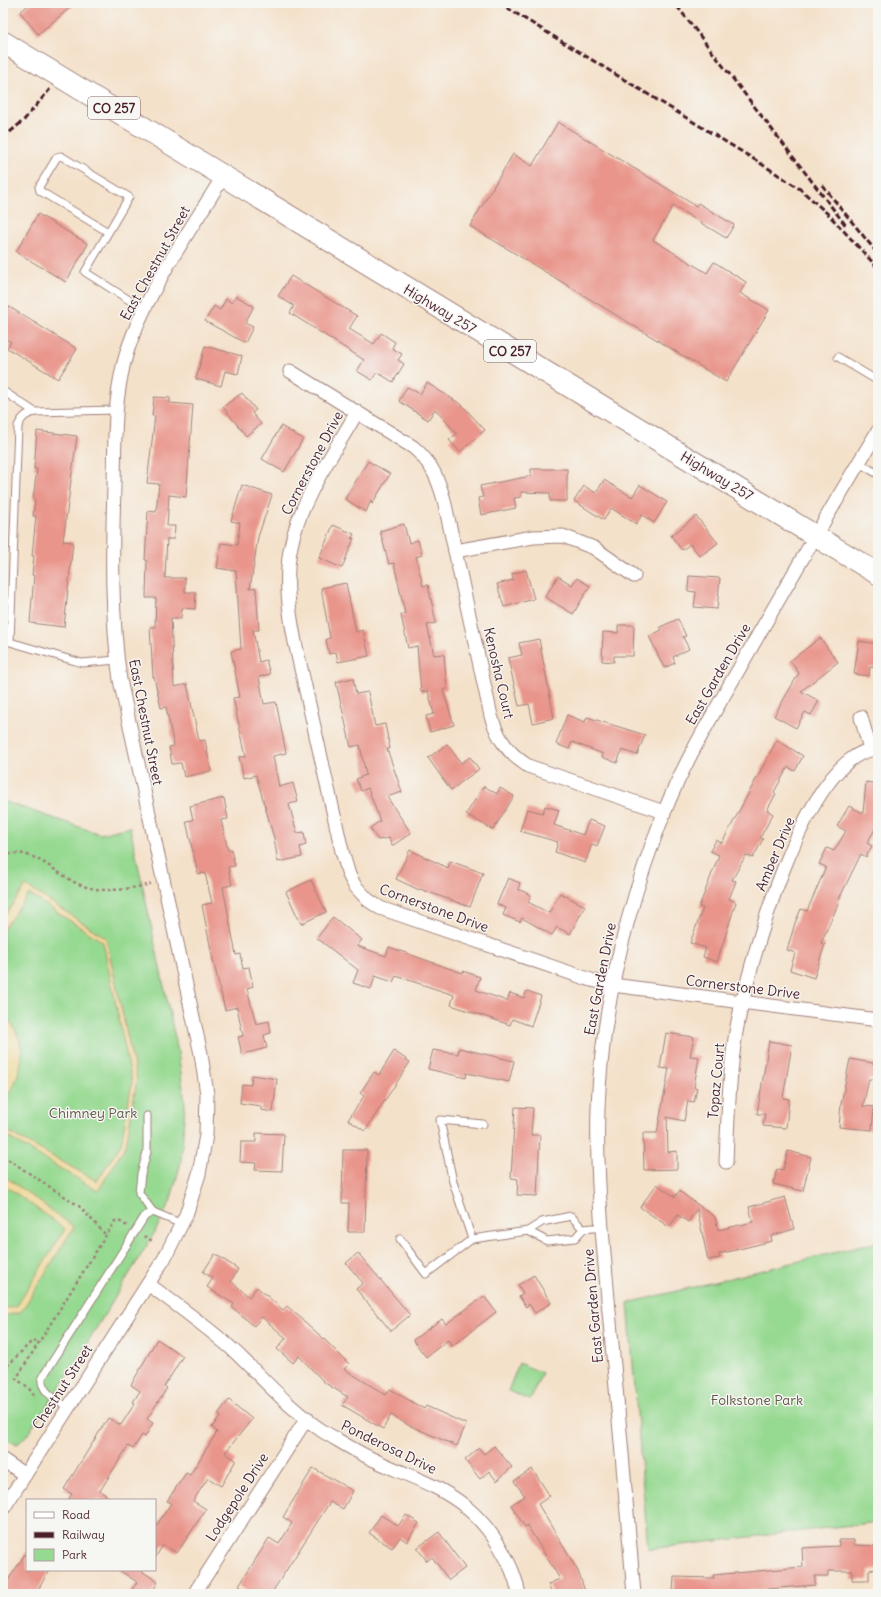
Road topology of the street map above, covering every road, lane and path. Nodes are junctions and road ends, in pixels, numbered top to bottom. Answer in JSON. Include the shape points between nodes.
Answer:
{"nodes":[{"id":1,"x":3,"y":42,"type":"edge"},
{"id":2,"x":224,"y":175,"type":"junction"},
{"id":3,"x":108,"y":232,"type":"junction"},
{"id":4,"x":144,"y":310,"type":"junction"},
{"id":5,"x":838,"y":357,"type":"dead end"},
{"id":6,"x":290,"y":371,"type":"dead end"},
{"id":7,"x":878,"y":381,"type":"edge"},
{"id":8,"x":3,"y":391,"type":"edge"},
{"id":9,"x":116,"y":410,"type":"junction"},
{"id":10,"x":35,"y":412,"type":"junction"},
{"id":11,"x":357,"y":412,"type":"junction"},
{"id":12,"x":878,"y":430,"type":"edge"},
{"id":13,"x":859,"y":463,"type":"junction"},
{"id":14,"x":878,"y":474,"type":"edge"},
{"id":15,"x":815,"y":536,"type":"junction"},
{"id":16,"x":455,"y":551,"type":"junction"},
{"id":17,"x":878,"y":574,"type":"edge"},
{"id":18,"x":634,"y":576,"type":"dead end"},
{"id":19,"x":7,"y":641,"type":"edge"},
{"id":20,"x":117,"y":660,"type":"junction"},
{"id":21,"x":861,"y":717,"type":"dead end"},
{"id":22,"x":874,"y":749,"type":"edge"},
{"id":23,"x":664,"y":812,"type":"junction"},
{"id":24,"x":3,"y":856,"type":"edge"},
{"id":25,"x":163,"y":881,"type":"junction"},
{"id":26,"x":613,"y":985,"type":"junction"},
{"id":27,"x":741,"y":1003,"type":"junction"},
{"id":28,"x":878,"y":1020,"type":"edge"},
{"id":29,"x":147,"y":1116,"type":"dead end"},
{"id":30,"x":483,"y":1124,"type":"dead end"},
{"id":31,"x":3,"y":1156,"type":"edge"},
{"id":32,"x":726,"y":1162,"type":"dead end"},
{"id":33,"x":153,"y":1212,"type":"junction"},
{"id":34,"x":182,"y":1224,"type":"junction"},
{"id":35,"x":602,"y":1227,"type":"junction"},
{"id":36,"x":583,"y":1229,"type":"junction"},
{"id":37,"x":136,"y":1231,"type":"junction"},
{"id":38,"x":528,"y":1231,"type":"junction"},
{"id":39,"x":106,"y":1235,"type":"junction"},
{"id":40,"x":400,"y":1239,"type":"dead end"},
{"id":41,"x":472,"y":1239,"type":"junction"},
{"id":42,"x":154,"y":1242,"type":"dead end"},
{"id":43,"x":148,"y":1284,"type":"junction"},
{"id":44,"x":39,"y":1340,"type":"junction"},
{"id":45,"x":3,"y":1370,"type":"edge"},
{"id":46,"x":39,"y":1400,"type":"dead end"},
{"id":47,"x":68,"y":1408,"type":"junction"},
{"id":48,"x":307,"y":1418,"type":"junction"},
{"id":49,"x":3,"y":1460,"type":"edge"},
{"id":50,"x":25,"y":1474,"type":"junction"},
{"id":51,"x":3,"y":1509,"type":"edge"},
{"id":52,"x":194,"y":1594,"type":"edge"},
{"id":53,"x":519,"y":1594,"type":"edge"},
{"id":54,"x":634,"y":1594,"type":"edge"}],
"edges":[{"from":1,"to":2,"type":"main road","name":"Highway 257","number":"CO 257"},
{"from":2,"to":4,"type":"street","name":"East Chestnut Street"},
{"from":2,"to":15,"type":"main road","name":"Highway 257","number":"CO 257"},
{"from":3,"to":3,"type":"lane","via":[[40,189],[59,156],[129,197]]},
{"from":3,"to":4,"type":"lane","via":[[85,272]]},
{"from":4,"to":9,"type":"street","name":"East Chestnut Street","via":[[132,335],[123,364]]},
{"from":5,"to":7,"type":"lane"},
{"from":6,"to":11,"type":"street","name":"Kenosha Court"},
{"from":8,"to":10,"type":"lane"},
{"from":9,"to":10,"type":"lane"},
{"from":9,"to":20,"type":"street","name":"East Chestnut Street","via":[[112,584]]},
{"from":10,"to":19,"type":"lane","via":[[28,413],[18,426]]},
{"from":11,"to":16,"type":"street","name":"Kenosha Court","via":[[413,447],[433,468],[444,500]]},
{"from":11,"to":26,"type":"street","name":"Cornerstone Drive","via":[[304,508],[290,546],[288,568],[290,612],[295,642],[349,875],[368,900],[380,908],[591,980]]},
{"from":12,"to":13,"type":"street","name":"East Garden Drive"},
{"from":13,"to":14,"type":"lane"},
{"from":13,"to":15,"type":"street","name":"East Garden Drive"},
{"from":15,"to":17,"type":"main road","name":"Highway 257","number":"CO 257"},
{"from":15,"to":23,"type":"street","name":"East Garden Drive","via":[[700,738]]},
{"from":16,"to":18,"type":"street","via":[[533,537],[562,536],[594,548]]},
{"from":16,"to":23,"type":"street","name":"Kenosha Court","via":[[491,716],[496,733],[505,746],[514,757],[528,766]]},
{"from":19,"to":20,"type":"lane","via":[[82,663]]},
{"from":20,"to":25,"type":"street","name":"East Chestnut Street"},
{"from":21,"to":22,"type":"street"},
{"from":22,"to":27,"type":"street","name":"Amber Drive","via":[[851,758],[836,772],[816,801],[793,849],[765,920]]},
{"from":23,"to":26,"type":"street","name":"East Garden Drive","via":[[630,912]]},
{"from":24,"to":25,"type":"path","via":[[30,856],[81,885],[102,890]]},
{"from":25,"to":34,"type":"street","name":"East Chestnut Street","via":[[201,1054],[207,1094],[206,1135],[199,1174]]},
{"from":26,"to":27,"type":"street","name":"Cornerstone Drive"},
{"from":26,"to":35,"type":"street","name":"East Garden Drive","via":[[599,1090]]},
{"from":27,"to":28,"type":"street","name":"Cornerstone Drive"},
{"from":27,"to":32,"type":"street","name":"Topaz Court","via":[[732,1062]]},
{"from":29,"to":33,"type":"lane","via":[[147,1152],[139,1193]]},
{"from":30,"to":41,"type":"lane","via":[[440,1120],[453,1182]]},
{"from":31,"to":39,"type":"path","via":[[79,1206]]},
{"from":33,"to":34,"type":"lane"},
{"from":33,"to":37,"type":"lane","via":[[145,1216]]},
{"from":34,"to":43,"type":"street","name":"East Chestnut Street"},
{"from":35,"to":36,"type":"lane"},
{"from":35,"to":54,"type":"street","name":"East Garden Drive"},
{"from":36,"to":38,"type":"lane","via":[[575,1238],[547,1241]]},
{"from":36,"to":38,"type":"lane","via":[[571,1216],[542,1222]]},
{"from":37,"to":39,"type":"path","via":[[117,1221]]},
{"from":37,"to":42,"type":"path"},
{"from":37,"to":47,"type":"lane","via":[[42,1378],[42,1386],[46,1391]]},
{"from":38,"to":41,"type":"lane"},
{"from":39,"to":44,"type":"path"},
{"from":40,"to":41,"type":"lane","via":[[426,1274]]},
{"from":43,"to":47,"type":"street","name":"Chestnut Street"},
{"from":43,"to":48,"type":"street","name":"Ponderosa Drive","via":[[209,1329],[286,1402]]},
{"from":44,"to":45,"type":"path","via":[[30,1343]]},
{"from":44,"to":46,"type":"path","via":[[16,1379],[28,1387]]},
{"from":47,"to":50,"type":"street","name":"Chestnut Street"},
{"from":48,"to":52,"type":"street","name":"Lodgepole Drive"},
{"from":48,"to":53,"type":"street","name":"Ponderosa Drive","via":[[323,1431],[366,1456],[433,1486],[465,1506],[483,1525],[504,1555]]},
{"from":49,"to":50,"type":"street"},
{"from":50,"to":51,"type":"street","name":"Chestnut Street"}]}
